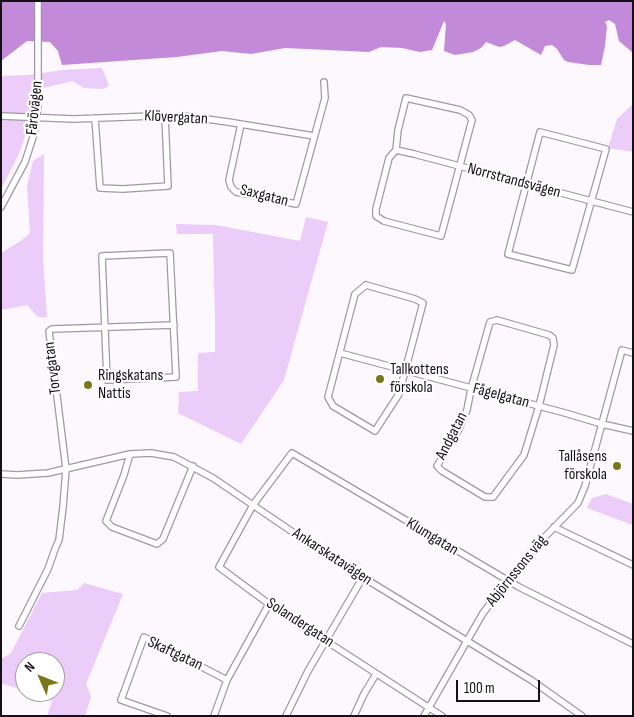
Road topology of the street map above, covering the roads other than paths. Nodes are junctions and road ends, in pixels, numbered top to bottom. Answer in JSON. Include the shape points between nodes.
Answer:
{"nodes":[{"id":1,"x":38,"y":1,"type":"edge"},
{"id":2,"x":324,"y":82,"type":"dead end"},
{"id":3,"x":1,"y":116,"type":"edge"},
{"id":4,"x":165,"y":116,"type":"junction"},
{"id":5,"x":36,"y":118,"type":"junction"},
{"id":6,"x":95,"y":118,"type":"junction"},
{"id":7,"x":241,"y":124,"type":"junction"},
{"id":8,"x":314,"y":136,"type":"junction"},
{"id":9,"x":396,"y":150,"type":"junction"},
{"id":10,"x":459,"y":166,"type":"junction"},
{"id":11,"x":526,"y":184,"type":"junction"},
{"id":12,"x":592,"y":201,"type":"junction"},
{"id":13,"x":1,"y":207,"type":"edge"},
{"id":14,"x":633,"y":212,"type":"edge"},
{"id":15,"x":174,"y":325,"type":"junction"},
{"id":16,"x":104,"y":328,"type":"junction"},
{"id":17,"x":340,"y":353,"type":"junction"},
{"id":18,"x":633,"y":353,"type":"edge"},
{"id":19,"x":406,"y":371,"type":"junction"},
{"id":20,"x":471,"y":389,"type":"junction"},
{"id":21,"x":539,"y":406,"type":"junction"},
{"id":22,"x":602,"y":424,"type":"junction"},
{"id":23,"x":633,"y":431,"type":"edge"},
{"id":24,"x":130,"y":454,"type":"junction"},
{"id":25,"x":193,"y":466,"type":"junction"},
{"id":26,"x":66,"y":469,"type":"junction"},
{"id":27,"x":1,"y":474,"type":"edge"},
{"id":28,"x":253,"y":505,"type":"junction"},
{"id":29,"x":554,"y":527,"type":"junction"},
{"id":30,"x":633,"y":565,"type":"edge"},
{"id":31,"x":363,"y":577,"type":"junction"},
{"id":32,"x":507,"y":581,"type":"junction"},
{"id":33,"x":269,"y":604,"type":"junction"},
{"id":34,"x":18,"y":626,"type":"dead end"},
{"id":35,"x":326,"y":640,"type":"junction"},
{"id":36,"x":466,"y":641,"type":"junction"},
{"id":37,"x":633,"y":644,"type":"edge"},
{"id":38,"x":376,"y":674,"type":"junction"},
{"id":39,"x":227,"y":680,"type":"junction"},
{"id":40,"x":429,"y":708,"type":"junction"},
{"id":41,"x":167,"y":716,"type":"edge"},
{"id":42,"x":214,"y":716,"type":"edge"},
{"id":43,"x":286,"y":716,"type":"edge"},
{"id":44,"x":354,"y":716,"type":"edge"},
{"id":45,"x":424,"y":716,"type":"edge"},
{"id":46,"x":442,"y":716,"type":"edge"},
{"id":47,"x":582,"y":716,"type":"edge"}],
"edges":[{"from":1,"to":5,"type":"street","name":"Fårövägen"},
{"from":2,"to":8,"type":"street","name":"Saxgatan","via":[[325,98]]},
{"from":3,"to":5,"type":"street","name":"Klövergatan"},
{"from":4,"to":6,"type":"street","name":"Klövergatan"},
{"from":4,"to":6,"type":"street","via":[[168,186],[123,189],[100,188]]},
{"from":4,"to":7,"type":"street","name":"Klövergatan"},
{"from":5,"to":6,"type":"street","name":"Klövergatan"},
{"from":5,"to":13,"type":"street","name":"Fårövägen","via":[[24,162]]},
{"from":7,"to":8,"type":"street","name":"Klövergatan"},
{"from":7,"to":8,"type":"street","name":"Saxgatan","via":[[229,180],[231,187],[236,192],[296,204]]},
{"from":9,"to":10,"type":"street","name":"Norrstrandsvägen"},
{"from":9,"to":10,"type":"street","via":[[406,98],[460,110],[472,120]]},
{"from":9,"to":10,"type":"street","via":[[388,158],[376,216],[441,236]]},
{"from":10,"to":11,"type":"street","name":"Norrstrandsvägen"},
{"from":11,"to":12,"type":"street","name":"Norrstrandsvägen"},
{"from":11,"to":12,"type":"street","via":[[540,132],[606,148]]},
{"from":11,"to":12,"type":"street","via":[[508,254],[572,270]]},
{"from":12,"to":14,"type":"street","name":"Norrstrandsvägen"},
{"from":15,"to":16,"type":"street","name":"Torvgatan"},
{"from":15,"to":16,"type":"street","via":[[176,377],[107,380]]},
{"from":15,"to":16,"type":"street","via":[[170,253],[102,256]]},
{"from":16,"to":26,"type":"street","name":"Torvgatan","via":[[49,331]]},
{"from":17,"to":19,"type":"street","name":"Fågelgatan"},
{"from":17,"to":19,"type":"street","via":[[328,397],[333,406],[375,431],[399,394]]},
{"from":17,"to":19,"type":"street","via":[[355,294],[366,285],[423,303]]},
{"from":18,"to":22,"type":"street","name":"Abjörnssons väg","via":[[622,350]]},
{"from":19,"to":20,"type":"street","name":"Fågelgatan"},
{"from":20,"to":21,"type":"street","name":"Fågelgatan"},
{"from":20,"to":21,"type":"street","via":[[490,322],[497,320],[554,338]]},
{"from":20,"to":21,"type":"street","name":"Andgatan","via":[[458,431],[437,466],[485,497],[493,497],[524,454]]},
{"from":21,"to":22,"type":"street","name":"Fågelgatan"},
{"from":22,"to":23,"type":"street","name":"Fågelgatan"},
{"from":22,"to":29,"type":"street","name":"Abjörnssons väg","via":[[578,503]]},
{"from":24,"to":25,"type":"street","name":"Ankarskatavägen","via":[[174,457]]},
{"from":24,"to":25,"type":"street","via":[[106,520],[112,527],[157,544],[163,539]]},
{"from":24,"to":26,"type":"street","name":"Ankarskatavägen"},
{"from":25,"to":28,"type":"street","name":"Ankarskatavägen"},
{"from":26,"to":27,"type":"street","name":"Ankarskatavägen","via":[[24,475]]},
{"from":26,"to":34,"type":"street","via":[[59,540],[48,569]]},
{"from":28,"to":31,"type":"street","name":"Ankarskatavägen"},
{"from":28,"to":32,"type":"street","name":"Klumgatan","via":[[292,453]]},
{"from":28,"to":33,"type":"street","name":"Solandergatan","via":[[219,567]]},
{"from":29,"to":30,"type":"street"},
{"from":29,"to":32,"type":"street","name":"Abjörnssons väg"},
{"from":31,"to":35,"type":"street"},
{"from":31,"to":36,"type":"street","name":"Ankarskatavägen"},
{"from":32,"to":36,"type":"street","name":"Abjörnssons väg"},
{"from":32,"to":37,"type":"street","name":"Klumgatan"},
{"from":33,"to":35,"type":"street","name":"Solandergatan"},
{"from":33,"to":39,"type":"street"},
{"from":35,"to":38,"type":"street","name":"Solandergatan"},
{"from":35,"to":43,"type":"street"},
{"from":36,"to":40,"type":"street","name":"Abjörnssons väg"},
{"from":36,"to":47,"type":"street","name":"Ankarskatavägen","via":[[531,680]]},
{"from":38,"to":40,"type":"street","name":"Solandergatan"},
{"from":38,"to":44,"type":"street"},
{"from":39,"to":41,"type":"street","name":"Skaftgatan","via":[[144,637],[121,700]]},
{"from":39,"to":42,"type":"street"},
{"from":40,"to":45,"type":"street","name":"Abjörnssons väg"},
{"from":40,"to":46,"type":"street","name":"Solandergatan"}]}
